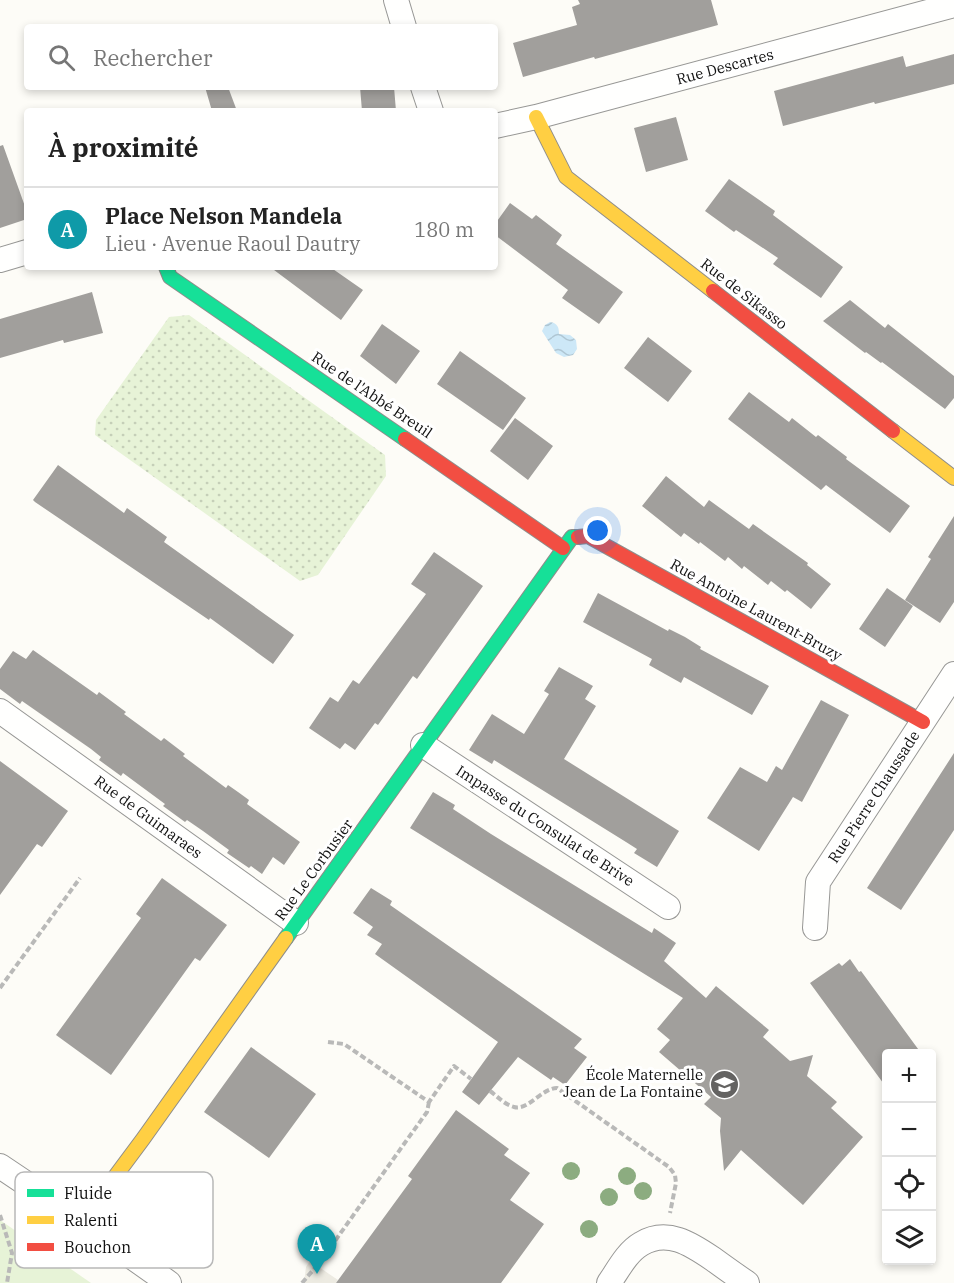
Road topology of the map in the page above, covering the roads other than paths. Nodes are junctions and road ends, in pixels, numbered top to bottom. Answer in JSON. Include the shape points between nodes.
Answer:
{"nodes":[{"id":1,"x":396,"y":0,"type":"edge"},
{"id":2,"x":954,"y":5,"type":"edge"},
{"id":3,"x":403,"y":24,"type":"edge"},
{"id":4,"x":424,"y":90,"type":"edge"},
{"id":5,"x":430,"y":108,"type":"edge"},
{"id":6,"x":536,"y":117,"type":"junction"},
{"id":7,"x":498,"y":125,"type":"edge"},
{"id":8,"x":24,"y":253,"type":"edge"},
{"id":9,"x":0,"y":260,"type":"edge"},
{"id":10,"x":167,"y":270,"type":"edge"},
{"id":11,"x":954,"y":478,"type":"edge"},
{"id":12,"x":568,"y":542,"type":"junction"},
{"id":13,"x":954,"y":674,"type":"edge"},
{"id":14,"x":0,"y":711,"type":"edge"},
{"id":15,"x":923,"y":722,"type":"junction"},
{"id":16,"x":423,"y":745,"type":"junction"},
{"id":17,"x":669,"y":907,"type":"dead end"},
{"id":18,"x":296,"y":923,"type":"junction"},
{"id":19,"x":815,"y":928,"type":"dead end"},
{"id":20,"x":0,"y":1166,"type":"edge"},
{"id":21,"x":118,"y":1172,"type":"edge"},
{"id":22,"x":15,"y":1176,"type":"edge"},
{"id":23,"x":148,"y":1268,"type":"edge"},
{"id":24,"x":169,"y":1283,"type":"edge"},
{"id":25,"x":609,"y":1283,"type":"edge"},
{"id":26,"x":747,"y":1283,"type":"edge"}],
"edges":[{"from":1,"to":3,"type":"street"},
{"from":2,"to":6,"type":"street","name":"Rue Descartes"},
{"from":4,"to":5,"type":"street"},
{"from":6,"to":7,"type":"street","name":"Rue Descartes"},
{"from":6,"to":11,"type":"street","name":"Rue de Sikasso","via":[[566,177]]},
{"from":8,"to":9,"type":"street"},
{"from":10,"to":12,"type":"street","name":"Rue de l'Abbé Breuil","via":[[170,277],[432,457]]},
{"from":12,"to":15,"type":"street","name":"Rue Antoine Laurent-Bruzy","via":[[588,536]]},
{"from":12,"to":16,"type":"street","name":"Rue Le Corbusier"},
{"from":13,"to":15,"type":"street","name":"Rue Pierre Chaussade"},
{"from":14,"to":18,"type":"street","name":"Rue de Guimaraes"},
{"from":15,"to":19,"type":"street","name":"Rue Pierre Chaussade","via":[[818,882]]},
{"from":16,"to":17,"type":"street","name":"Impasse du Consulat de Brive"},
{"from":16,"to":18,"type":"street","name":"Rue Le Corbusier"},
{"from":18,"to":21,"type":"street","name":"Rue Le Corbusier"},
{"from":20,"to":22,"type":"street"},
{"from":23,"to":24,"type":"street"},
{"from":25,"to":26,"type":"street","via":[[640,1244],[665,1237],[693,1246]]}]}
